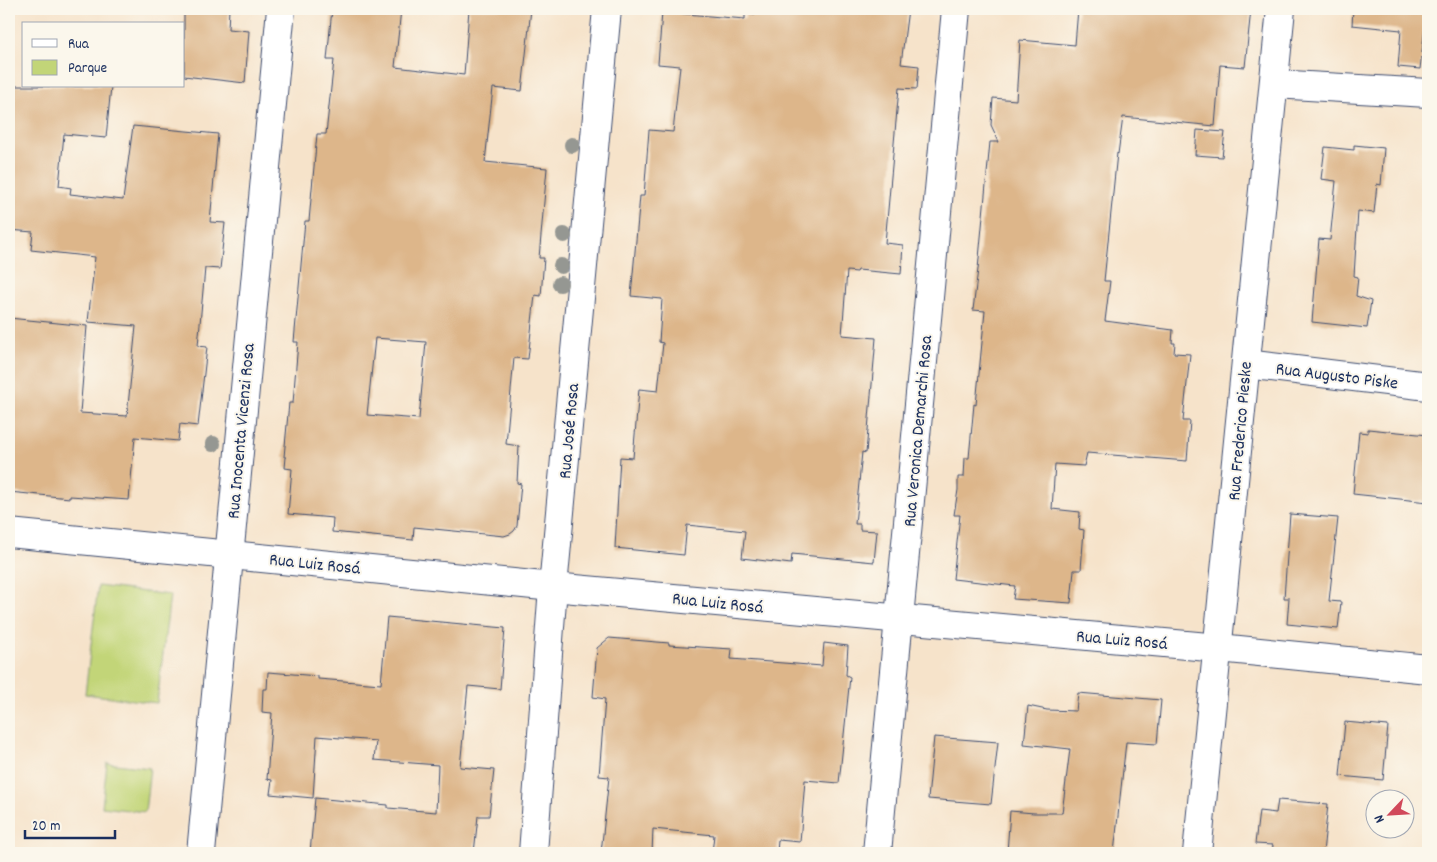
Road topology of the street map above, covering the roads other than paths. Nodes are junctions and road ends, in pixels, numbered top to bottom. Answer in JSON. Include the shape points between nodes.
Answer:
{"nodes":[{"id":1,"x":281,"y":9,"type":"edge"},
{"id":2,"x":607,"y":9,"type":"edge"},
{"id":3,"x":956,"y":9,"type":"edge"},
{"id":4,"x":1281,"y":9,"type":"edge"},
{"id":5,"x":1274,"y":84,"type":"junction"},
{"id":6,"x":1428,"y":93,"type":"edge"},
{"id":7,"x":1246,"y":364,"type":"junction"},
{"id":8,"x":1428,"y":386,"type":"edge"},
{"id":9,"x":9,"y":533,"type":"edge"},
{"id":10,"x":228,"y":554,"type":"junction"},
{"id":11,"x":553,"y":587,"type":"junction"},
{"id":12,"x":899,"y":619,"type":"junction"},
{"id":13,"x":1219,"y":648,"type":"junction"},
{"id":14,"x":1428,"y":669,"type":"edge"},
{"id":15,"x":201,"y":853,"type":"edge"},
{"id":16,"x":533,"y":853,"type":"edge"},
{"id":17,"x":877,"y":853,"type":"edge"},
{"id":18,"x":1197,"y":853,"type":"edge"}],
"edges":[{"from":1,"to":10,"type":"street","name":"Rua Inocenta Vicenzi Rosa"},
{"from":2,"to":11,"type":"street","name":"Rua José Rosa"},
{"from":3,"to":12,"type":"street","name":"Rua Veronica Demarchi Rosa"},
{"from":4,"to":5,"type":"street","name":"Rua Frederico Pieske"},
{"from":5,"to":6,"type":"street"},
{"from":5,"to":7,"type":"street","name":"Rua Frederico Pieske"},
{"from":7,"to":8,"type":"street","name":"Rua Augusto Piske"},
{"from":7,"to":13,"type":"street","name":"Rua Frederico Pieske"},
{"from":9,"to":10,"type":"street","name":"Rua Luiz Rosá"},
{"from":10,"to":11,"type":"street","name":"Rua Luiz Rosá"},
{"from":10,"to":15,"type":"street","name":"Rua Inocenta Vicenzi Rosa"},
{"from":11,"to":12,"type":"street","name":"Rua Luiz Rosá"},
{"from":11,"to":16,"type":"street","name":"Rua José Rosa"},
{"from":12,"to":13,"type":"street","name":"Rua Luiz Rosá"},
{"from":12,"to":17,"type":"street","name":"Rua Veronica Demarchi Rosa"},
{"from":13,"to":14,"type":"street","name":"Rua Luiz Rosá"},
{"from":13,"to":18,"type":"street","name":"Rua Frederico Pieske"}]}
